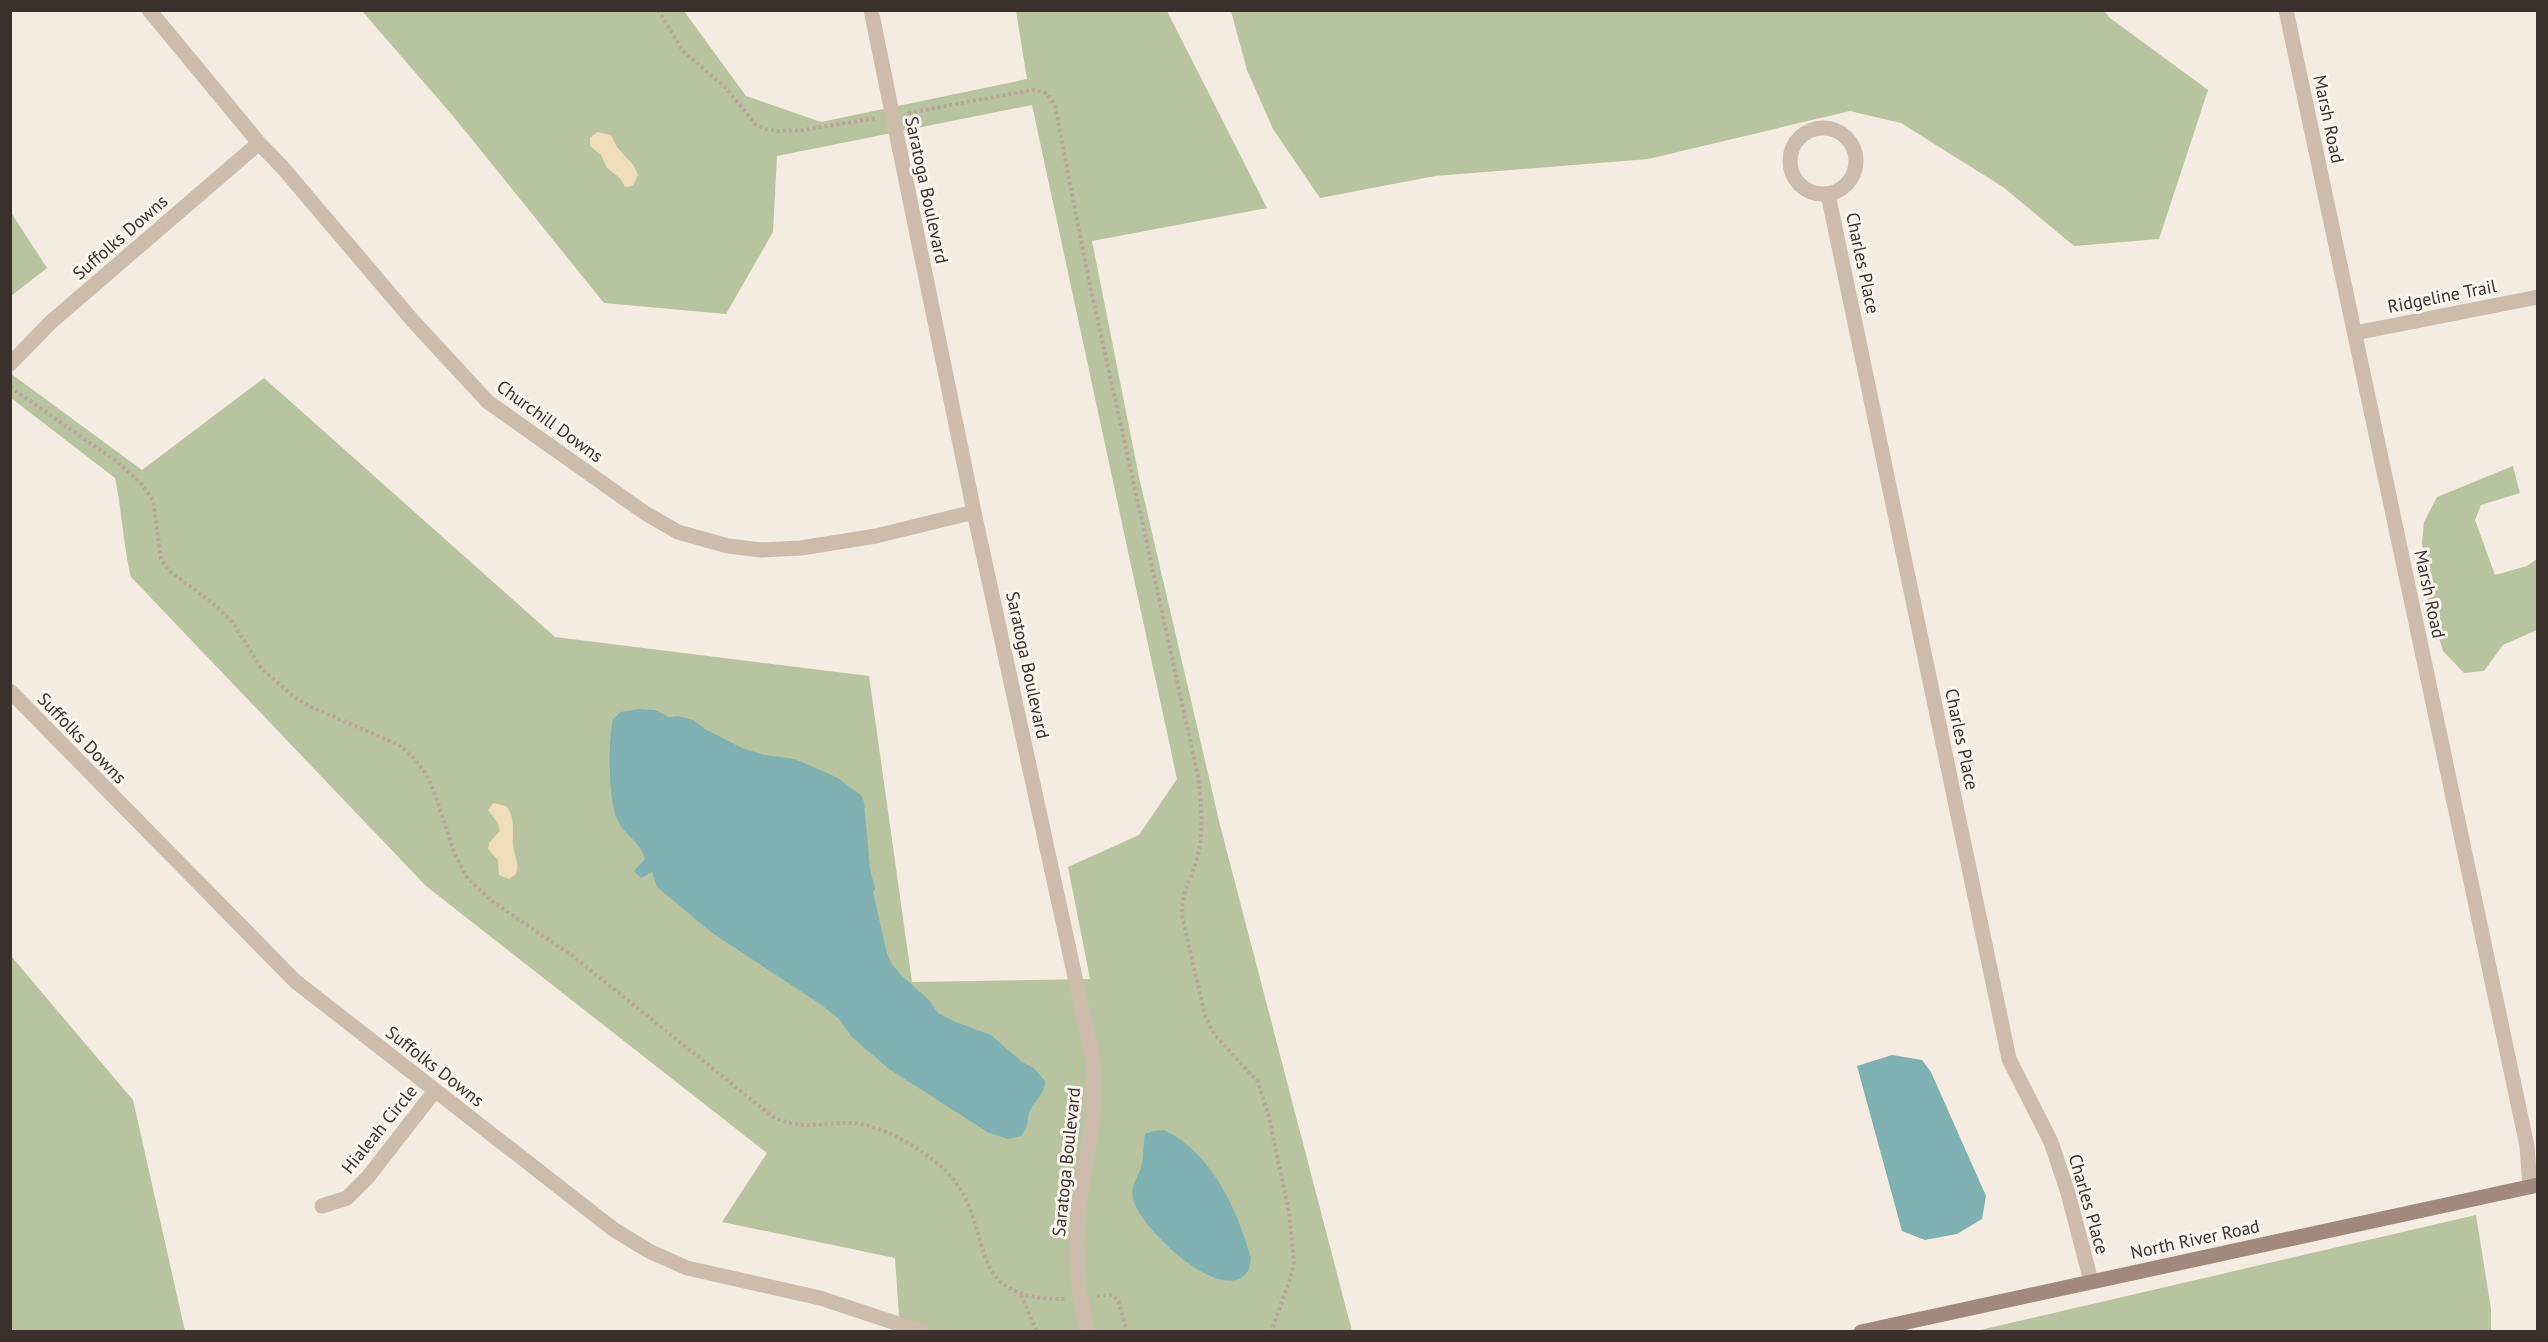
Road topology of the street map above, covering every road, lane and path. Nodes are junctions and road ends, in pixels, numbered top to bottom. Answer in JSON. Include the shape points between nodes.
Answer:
{"nodes":[{"id":1,"x":149,"y":10,"type":"edge"},
{"id":2,"x":658,"y":10,"type":"edge"},
{"id":3,"x":871,"y":10,"type":"edge"},
{"id":4,"x":2286,"y":10,"type":"edge"},
{"id":5,"x":891,"y":116,"type":"junction"},
{"id":6,"x":259,"y":143,"type":"junction"},
{"id":7,"x":1828,"y":194,"type":"junction"},
{"id":8,"x":2538,"y":297,"type":"edge"},
{"id":9,"x":2355,"y":333,"type":"junction"},
{"id":10,"x":10,"y":364,"type":"edge"},
{"id":11,"x":10,"y":387,"type":"edge"},
{"id":12,"x":974,"y":512,"type":"junction"},
{"id":13,"x":10,"y":692,"type":"edge"},
{"id":14,"x":434,"y":1092,"type":"junction"},
{"id":15,"x":2534,"y":1186,"type":"edge"},
{"id":16,"x":321,"y":1206,"type":"dead end"},
{"id":17,"x":2091,"y":1281,"type":"junction"},
{"id":18,"x":1020,"y":1294,"type":"junction"},
{"id":19,"x":1081,"y":1299,"type":"junction"},
{"id":20,"x":923,"y":1332,"type":"edge"},
{"id":21,"x":1037,"y":1332,"type":"edge"},
{"id":22,"x":1088,"y":1332,"type":"edge"},
{"id":23,"x":1127,"y":1332,"type":"edge"},
{"id":24,"x":1271,"y":1332,"type":"edge"},
{"id":25,"x":1861,"y":1332,"type":"edge"}],
"edges":[{"from":1,"to":6,"type":"street","name":"Churchill Downs"},
{"from":2,"to":5,"type":"path","via":[[683,51],[726,88],[755,124],[779,131],[803,130]]},
{"from":3,"to":5,"type":"street","name":"Saratoga Boulevard"},
{"from":4,"to":9,"type":"street","name":"Marsh Road"},
{"from":5,"to":12,"type":"street","name":"Saratoga Boulevard"},
{"from":5,"to":24,"type":"path","via":[[1032,90],[1047,93],[1055,106],[1088,276],[1198,776],[1201,834],[1182,899],[1182,915],[1205,1016],[1214,1034],[1251,1072],[1263,1093],[1289,1212],[1294,1263]]},
{"from":6,"to":10,"type":"street","name":"Suffolks Downs","via":[[51,322]]},
{"from":6,"to":12,"type":"street","name":"Churchill Downs","via":[[488,402],[678,532],[728,546],[801,549]]},
{"from":7,"to":7,"type":"street","name":"Charles Place","via":[[1853,176],[1856,156],[1845,137],[1826,129],[1815,130],[1797,142],[1790,162],[1792,173],[1807,190]]},
{"from":7,"to":17,"type":"street","name":"Charles Place","via":[[2009,1059],[2051,1142]]},
{"from":8,"to":9,"type":"street","name":"Ridgeline Trail"},
{"from":9,"to":15,"type":"street","name":"Marsh Road"},
{"from":11,"to":18,"type":"path","via":[[140,482],[153,500],[161,559],[168,570],[233,623],[261,668],[278,684],[309,706],[399,745],[414,758],[436,796],[455,855],[468,879],[493,902],[574,957],[773,1117],[788,1125],[864,1124],[904,1142],[940,1166],[958,1184],[989,1270]]},
{"from":12,"to":19,"type":"street","name":"Saratoga Boulevard","via":[[1093,1059],[1093,1117],[1079,1205]]},
{"from":13,"to":14,"type":"street","name":"Suffolks Downs","via":[[296,981]]},
{"from":14,"to":16,"type":"street","name":"Hialeah Circle","via":[[361,1184],[347,1198]]},
{"from":14,"to":20,"type":"street","name":"Suffolks Downs","via":[[612,1229],[649,1251],[687,1268],[820,1298]]},
{"from":15,"to":17,"type":"street","name":"North River Road"},
{"from":17,"to":25,"type":"street","name":"North River Road"},
{"from":18,"to":19,"type":"path","via":[[1042,1299]]},
{"from":18,"to":21,"type":"path"},
{"from":19,"to":22,"type":"street","name":"Saratoga Boulevard"},
{"from":19,"to":23,"type":"path","via":[[1112,1295],[1118,1300]]}]}
